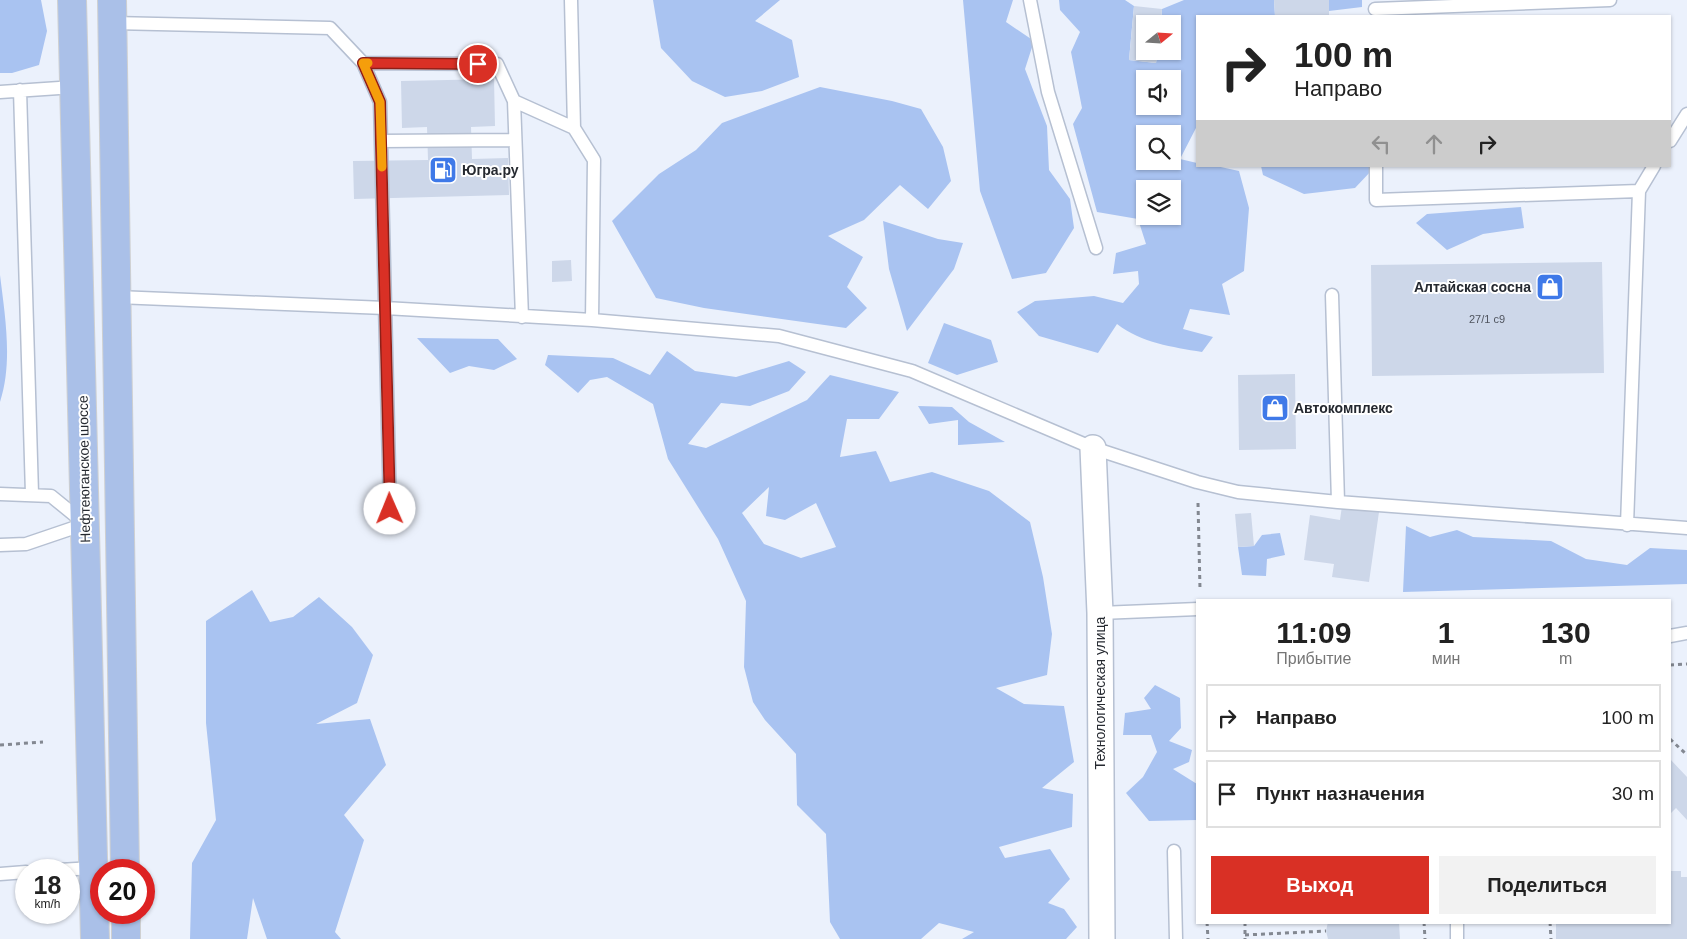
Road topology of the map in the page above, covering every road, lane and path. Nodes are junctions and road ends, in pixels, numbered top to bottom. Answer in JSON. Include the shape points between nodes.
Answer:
{"nodes":[{"id":1,"x":72,"y":0,"type":"edge"},
{"id":2,"x":571,"y":0,"type":"edge"},
{"id":3,"x":1030,"y":0,"type":"edge"},
{"id":4,"x":1610,"y":0,"type":"edge"},
{"id":5,"x":1375,"y":8,"type":"edge"},
{"id":6,"x":112,"y":11,"type":"edge"},
{"id":7,"x":363,"y":63,"type":"junction"},
{"id":8,"x":74,"y":87,"type":"junction"},
{"id":9,"x":20,"y":90,"type":"junction"},
{"id":10,"x":0,"y":92,"type":"edge"},
{"id":11,"x":514,"y":101,"type":"junction"},
{"id":12,"x":1687,"y":114,"type":"edge"},
{"id":13,"x":574,"y":128,"type":"junction"},
{"id":14,"x":1671,"y":139,"type":"edge"},
{"id":15,"x":515,"y":140,"type":"junction"},
{"id":16,"x":381,"y":141,"type":"junction"},
{"id":17,"x":1376,"y":167,"type":"edge"},
{"id":18,"x":1653,"y":167,"type":"edge"},
{"id":19,"x":1639,"y":191,"type":"junction"},
{"id":20,"x":1096,"y":248,"type":"dead end"},
{"id":21,"x":117,"y":296,"type":"junction"},
{"id":22,"x":1332,"y":296,"type":"dead end"},
{"id":23,"x":385,"y":308,"type":"junction"},
{"id":24,"x":522,"y":317,"type":"junction"},
{"id":25,"x":592,"y":320,"type":"junction"},
{"id":26,"x":1093,"y":448,"type":"junction"},
{"id":27,"x":1197,"y":482,"type":"junction"},
{"id":28,"x":0,"y":494,"type":"edge"},
{"id":29,"x":32,"y":494,"type":"junction"},
{"id":30,"x":1338,"y":502,"type":"junction"},
{"id":31,"x":390,"y":509,"type":"dead end"},
{"id":32,"x":85,"y":524,"type":"junction"},
{"id":33,"x":1627,"y":525,"type":"junction"},
{"id":34,"x":1687,"y":528,"type":"edge"},
{"id":35,"x":0,"y":545,"type":"edge"},
{"id":36,"x":1200,"y":590,"type":"dead end"},
{"id":37,"x":1196,"y":609,"type":"edge"},
{"id":38,"x":1100,"y":614,"type":"junction"},
{"id":39,"x":1687,"y":633,"type":"edge"},
{"id":40,"x":1671,"y":636,"type":"edge"},
{"id":41,"x":1687,"y":664,"type":"edge"},
{"id":42,"x":1671,"y":665,"type":"edge"},
{"id":43,"x":1671,"y":740,"type":"edge"},
{"id":44,"x":43,"y":742,"type":"dead end"},
{"id":45,"x":0,"y":745,"type":"edge"},
{"id":46,"x":1687,"y":755,"type":"edge"},
{"id":47,"x":1174,"y":851,"type":"dead end"},
{"id":48,"x":93,"y":859,"type":"edge"},
{"id":49,"x":126,"y":859,"type":"edge"},
{"id":50,"x":15,"y":873,"type":"edge"},
{"id":51,"x":0,"y":874,"type":"edge"},
{"id":52,"x":94,"y":924,"type":"edge"},
{"id":53,"x":126,"y":924,"type":"edge"},
{"id":54,"x":1207,"y":924,"type":"edge"},
{"id":55,"x":1244,"y":924,"type":"edge"},
{"id":56,"x":1424,"y":924,"type":"edge"},
{"id":57,"x":1457,"y":924,"type":"edge"},
{"id":58,"x":1550,"y":924,"type":"edge"},
{"id":59,"x":1326,"y":931,"type":"dead end"},
{"id":60,"x":1245,"y":937,"type":"edge"},
{"id":61,"x":94,"y":939,"type":"edge"},
{"id":62,"x":126,"y":939,"type":"edge"},
{"id":63,"x":1102,"y":939,"type":"edge"},
{"id":64,"x":1176,"y":939,"type":"edge"},
{"id":65,"x":1208,"y":939,"type":"edge"},
{"id":66,"x":1425,"y":939,"type":"edge"},
{"id":67,"x":1458,"y":939,"type":"edge"},
{"id":68,"x":1551,"y":939,"type":"edge"}],
"edges":[{"from":1,"to":8,"type":"main road","name":"Нефтеюганское шоссе"},
{"from":2,"to":13,"type":"lane"},
{"from":3,"to":20,"type":"lane","via":[[1048,92]]},
{"from":4,"to":5,"type":"lane"},
{"from":6,"to":7,"type":"lane","via":[[330,28]]},
{"from":6,"to":21,"type":"main road"},
{"from":7,"to":11,"type":"lane","via":[[497,64]]},
{"from":7,"to":16,"type":"lane","via":[[380,102]]},
{"from":8,"to":9,"type":"lane"},
{"from":8,"to":32,"type":"main road","name":"Нефтеюганское шоссе"},
{"from":9,"to":10,"type":"lane"},
{"from":9,"to":29,"type":"lane"},
{"from":11,"to":13,"type":"lane"},
{"from":11,"to":15,"type":"lane"},
{"from":12,"to":14,"type":"lane"},
{"from":13,"to":25,"type":"lane","via":[[594,160]]},
{"from":15,"to":16,"type":"lane"},
{"from":15,"to":24,"type":"lane"},
{"from":16,"to":23,"type":"lane"},
{"from":17,"to":19,"type":"lane","via":[[1376,200]]},
{"from":18,"to":19,"type":"lane"},
{"from":19,"to":33,"type":"lane"},
{"from":21,"to":23,"type":"lane"},
{"from":21,"to":49,"type":"main road"},
{"from":22,"to":30,"type":"lane"},
{"from":23,"to":24,"type":"lane"},
{"from":23,"to":31,"type":"lane"},
{"from":24,"to":25,"type":"lane"},
{"from":25,"to":26,"type":"lane","via":[[778,336],[912,371]]},
{"from":26,"to":27,"type":"lane"},
{"from":26,"to":38,"type":"street","name":"Технологическая улица"},
{"from":27,"to":30,"type":"lane","via":[[1238,492]]},
{"from":27,"to":36,"type":"path"},
{"from":28,"to":29,"type":"lane"},
{"from":29,"to":32,"type":"lane","via":[[51,496]]},
{"from":30,"to":33,"type":"lane"},
{"from":32,"to":35,"type":"lane","via":[[26,544]]},
{"from":32,"to":48,"type":"main road","name":"Нефтеюганское шоссе"},
{"from":33,"to":34,"type":"lane"},
{"from":37,"to":38,"type":"lane"},
{"from":38,"to":63,"type":"street","name":"Технологическая улица"},
{"from":39,"to":40,"type":"lane"},
{"from":41,"to":42,"type":"path"},
{"from":43,"to":46,"type":"path"},
{"from":44,"to":45,"type":"path"},
{"from":47,"to":64,"type":"lane"},
{"from":50,"to":51,"type":"lane"},
{"from":52,"to":61,"type":"main road","name":"Нефтеюганское шоссе"},
{"from":53,"to":62,"type":"main road"},
{"from":54,"to":65,"type":"path"},
{"from":55,"to":60,"type":"path"},
{"from":56,"to":66,"type":"path"},
{"from":57,"to":67,"type":"lane"},
{"from":58,"to":68,"type":"path"},
{"from":59,"to":60,"type":"path"}]}
